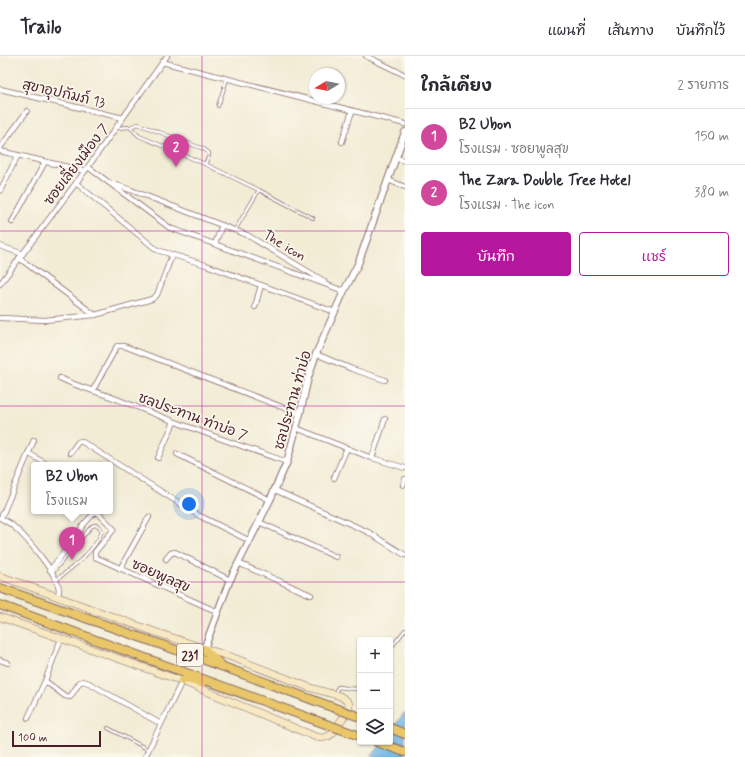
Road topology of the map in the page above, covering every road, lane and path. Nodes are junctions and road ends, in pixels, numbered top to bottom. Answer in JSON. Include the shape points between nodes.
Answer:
{"nodes":[{"id":1,"x":167,"y":56,"type":"edge"},
{"id":2,"x":366,"y":56,"type":"edge"},
{"id":3,"x":162,"y":62,"type":"junction"},
{"id":4,"x":405,"y":75,"type":"edge"},
{"id":5,"x":227,"y":79,"type":"junction"},
{"id":6,"x":0,"y":89,"type":"edge"},
{"id":7,"x":218,"y":106,"type":"dead end"},
{"id":8,"x":27,"y":111,"type":"dead end"},
{"id":9,"x":352,"y":111,"type":"junction"},
{"id":10,"x":123,"y":118,"type":"junction"},
{"id":11,"x":405,"y":124,"type":"edge"},
{"id":12,"x":130,"y":127,"type":"junction"},
{"id":13,"x":117,"y":128,"type":"junction"},
{"id":14,"x":405,"y":132,"type":"edge"},
{"id":15,"x":404,"y":140,"type":"edge"},
{"id":16,"x":342,"y":142,"type":"dead end"},
{"id":17,"x":0,"y":149,"type":"edge"},
{"id":18,"x":18,"y":155,"type":"junction"},
{"id":19,"x":396,"y":158,"type":"junction"},
{"id":20,"x":405,"y":161,"type":"edge"},
{"id":21,"x":46,"y":162,"type":"junction"},
{"id":22,"x":205,"y":164,"type":"junction"},
{"id":23,"x":88,"y":167,"type":"junction"},
{"id":24,"x":85,"y":172,"type":"junction"},
{"id":25,"x":388,"y":180,"type":"junction"},
{"id":26,"x":76,"y":183,"type":"junction"},
{"id":27,"x":110,"y":183,"type":"junction"},
{"id":28,"x":405,"y":187,"type":"edge"},
{"id":29,"x":259,"y":190,"type":"junction"},
{"id":30,"x":0,"y":191,"type":"edge"},
{"id":31,"x":313,"y":218,"type":"dead end"},
{"id":32,"x":12,"y":222,"type":"dead end"},
{"id":33,"x":222,"y":225,"type":"junction"},
{"id":34,"x":235,"y":230,"type":"junction"},
{"id":35,"x":215,"y":244,"type":"junction"},
{"id":36,"x":0,"y":246,"type":"edge"},
{"id":37,"x":23,"y":254,"type":"junction"},
{"id":38,"x":172,"y":254,"type":"junction"},
{"id":39,"x":19,"y":258,"type":"junction"},
{"id":40,"x":0,"y":284,"type":"edge"},
{"id":41,"x":261,"y":285,"type":"junction"},
{"id":42,"x":334,"y":287,"type":"junction"},
{"id":43,"x":344,"y":291,"type":"junction"},
{"id":44,"x":255,"y":307,"type":"dead end"},
{"id":45,"x":335,"y":312,"type":"junction"},
{"id":46,"x":95,"y":315,"type":"junction"},
{"id":47,"x":0,"y":318,"type":"edge"},
{"id":48,"x":316,"y":354,"type":"junction"},
{"id":49,"x":60,"y":378,"type":"dead end"},
{"id":50,"x":384,"y":380,"type":"dead end"},
{"id":51,"x":93,"y":390,"type":"junction"},
{"id":52,"x":300,"y":414,"type":"junction"},
{"id":53,"x":385,"y":419,"type":"dead end"},
{"id":54,"x":174,"y":422,"type":"junction"},
{"id":55,"x":296,"y":428,"type":"junction"},
{"id":56,"x":34,"y":440,"type":"dead end"},
{"id":57,"x":347,"y":448,"type":"junction"},
{"id":58,"x":70,"y":453,"type":"dead end"},
{"id":59,"x":28,"y":454,"type":"junction"},
{"id":60,"x":177,"y":454,"type":"dead end"},
{"id":61,"x":158,"y":458,"type":"dead end"},
{"id":62,"x":372,"y":458,"type":"junction"},
{"id":63,"x":43,"y":462,"type":"edge"},
{"id":64,"x":286,"y":462,"type":"junction"},
{"id":65,"x":405,"y":468,"type":"edge"},
{"id":66,"x":334,"y":478,"type":"dead end"},
{"id":67,"x":405,"y":479,"type":"edge"},
{"id":68,"x":403,"y":485,"type":"dead end"},
{"id":69,"x":275,"y":490,"type":"junction"},
{"id":70,"x":270,"y":500,"type":"junction"},
{"id":71,"x":94,"y":514,"type":"edge"},
{"id":72,"x":98,"y":514,"type":"edge"},
{"id":73,"x":149,"y":517,"type":"dead end"},
{"id":74,"x":0,"y":518,"type":"edge"},
{"id":75,"x":259,"y":522,"type":"junction"},
{"id":76,"x":250,"y":541,"type":"junction"},
{"id":77,"x":405,"y":555,"type":"edge"},
{"id":78,"x":336,"y":557,"type":"dead end"},
{"id":79,"x":166,"y":559,"type":"dead end"},
{"id":80,"x":238,"y":563,"type":"junction"},
{"id":81,"x":120,"y":569,"type":"junction"},
{"id":82,"x":51,"y":571,"type":"junction"},
{"id":83,"x":0,"y":576,"type":"edge"},
{"id":84,"x":56,"y":580,"type":"junction"},
{"id":85,"x":230,"y":580,"type":"junction"},
{"id":86,"x":0,"y":588,"type":"edge"},
{"id":87,"x":311,"y":595,"type":"dead end"},
{"id":88,"x":57,"y":597,"type":"junction"},
{"id":89,"x":0,"y":604,"type":"edge"},
{"id":90,"x":218,"y":612,"type":"junction"},
{"id":91,"x":0,"y":617,"type":"edge"},
{"id":92,"x":405,"y":630,"type":"edge"},
{"id":93,"x":61,"y":639,"type":"junction"},
{"id":94,"x":393,"y":645,"type":"edge"},
{"id":95,"x":204,"y":649,"type":"junction"},
{"id":96,"x":0,"y":660,"type":"edge"},
{"id":97,"x":8,"y":663,"type":"dead end"},
{"id":98,"x":224,"y":667,"type":"junction"},
{"id":99,"x":45,"y":681,"type":"junction"},
{"id":100,"x":182,"y":681,"type":"junction"},
{"id":101,"x":217,"y":684,"type":"junction"},
{"id":102,"x":357,"y":688,"type":"edge"},
{"id":103,"x":334,"y":695,"type":"junction"},
{"id":104,"x":357,"y":716,"type":"edge"},
{"id":105,"x":28,"y":718,"type":"dead end"},
{"id":106,"x":161,"y":724,"type":"junction"},
{"id":107,"x":108,"y":728,"type":"dead end"},
{"id":108,"x":393,"y":729,"type":"edge"},
{"id":109,"x":405,"y":734,"type":"edge"},
{"id":110,"x":357,"y":735,"type":"edge"},
{"id":111,"x":385,"y":745,"type":"edge"},
{"id":112,"x":149,"y":750,"type":"junction"},
{"id":113,"x":405,"y":752,"type":"edge"},
{"id":114,"x":145,"y":757,"type":"edge"}],
"edges":[{"from":1,"to":3,"type":"street","name":"ซอยเลี่ยงเมือง 7"},
{"from":2,"to":4,"type":"street"},
{"from":3,"to":5,"type":"street"},
{"from":3,"to":10,"type":"street","name":"ซอยเลี่ยงเมือง 7"},
{"from":5,"to":7,"type":"lane"},
{"from":5,"to":9,"type":"street"},
{"from":6,"to":10,"type":"street","name":"สุขาอุปกัมภ์ 13"},
{"from":8,"to":17,"type":"street"},
{"from":9,"to":11,"type":"street"},
{"from":9,"to":16,"type":"street"},
{"from":10,"to":13,"type":"street","name":"ซอยเลี่ยงเมือง 7"},
{"from":12,"to":13,"type":"lane"},
{"from":12,"to":22,"type":"lane","via":[[139,136]]},
{"from":12,"to":22,"type":"lane","via":[[138,124],[204,149],[209,153]]},
{"from":13,"to":23,"type":"street","name":"ซอยเลี่ยงเมือง 7"},
{"from":14,"to":15,"type":"street","name":"ชลประทาน ท่าบ่อ"},
{"from":15,"to":19,"type":"street","name":"ชลประทาน ท่าบ่อ"},
{"from":17,"to":18,"type":"street"},
{"from":18,"to":21,"type":"street"},
{"from":18,"to":30,"type":"street"},
{"from":19,"to":20,"type":"street"},
{"from":19,"to":25,"type":"street","name":"ชลประทาน ท่าบ่อ"},
{"from":21,"to":24,"type":"street"},
{"from":21,"to":32,"type":"street"},
{"from":22,"to":29,"type":"lane"},
{"from":23,"to":24,"type":"street","name":"ซอยเลี่ยงเมือง 7"},
{"from":23,"to":27,"type":"street","name":"The icon"},
{"from":24,"to":26,"type":"street","name":"ซอยเลี่ยงเมือง 7"},
{"from":25,"to":28,"type":"street"},
{"from":25,"to":43,"type":"street","name":"ชลประทาน ท่าบ่อ","via":[[358,264]]},
{"from":26,"to":37,"type":"street","name":"ซอยเลี่ยงเมือง 7"},
{"from":26,"to":38,"type":"street","via":[[157,250]]},
{"from":27,"to":33,"type":"street","name":"The icon"},
{"from":27,"to":35,"type":"street","name":"The icon","via":[[170,228]]},
{"from":29,"to":31,"type":"lane"},
{"from":29,"to":34,"type":"lane"},
{"from":33,"to":34,"type":"street","name":"The icon"},
{"from":33,"to":35,"type":"street"},
{"from":34,"to":42,"type":"street","name":"The icon"},
{"from":35,"to":42,"type":"street","name":"The icon"},
{"from":36,"to":37,"type":"street"},
{"from":37,"to":39,"type":"street","name":"ซอยเลี่ยงเมือง 7"},
{"from":38,"to":41,"type":"street"},
{"from":38,"to":46,"type":"street","via":[[155,297]]},
{"from":39,"to":40,"type":"street","name":"ซอยเลี่ยงเมือง 7"},
{"from":39,"to":46,"type":"street"},
{"from":41,"to":44,"type":"street"},
{"from":41,"to":45,"type":"street"},
{"from":42,"to":43,"type":"street","name":"The icon"},
{"from":43,"to":45,"type":"street","name":"ชลประทาน ท่าบ่อ"},
{"from":45,"to":48,"type":"street","name":"ชลประทาน ท่าบ่อ"},
{"from":46,"to":47,"type":"street","via":[[45,320]]},
{"from":48,"to":50,"type":"street"},
{"from":48,"to":52,"type":"street","name":"ชลประทาน ท่าบ่อ"},
{"from":49,"to":51,"type":"street","name":"ชลประทาน ท่าบ่อ 7","via":[[72,385]]},
{"from":51,"to":52,"type":"street","via":[[117,346],[124,346]]},
{"from":51,"to":54,"type":"street","name":"ชลประทาน ท่าบ่อ 7"},
{"from":52,"to":55,"type":"street","name":"ชลประทาน ท่าบ่อ"},
{"from":53,"to":62,"type":"street"},
{"from":54,"to":61,"type":"street"},
{"from":54,"to":64,"type":"street","name":"ชลประทาน ท่าบ่อ 7"},
{"from":55,"to":57,"type":"street"},
{"from":55,"to":64,"type":"street","name":"ชลประทาน ท่าบ่อ"},
{"from":56,"to":59,"type":"street"},
{"from":57,"to":62,"type":"street"},
{"from":57,"to":66,"type":"street"},
{"from":58,"to":76,"type":"street","via":[[81,441],[198,516]]},
{"from":59,"to":63,"type":"street"},
{"from":59,"to":74,"type":"street"},
{"from":60,"to":70,"type":"street"},
{"from":62,"to":65,"type":"street"},
{"from":64,"to":69,"type":"street","name":"ชลประทาน ท่าบ่อ"},
{"from":67,"to":68,"type":"street"},
{"from":69,"to":70,"type":"street","name":"ชลประทาน ท่าบ่อ"},
{"from":69,"to":77,"type":"street","via":[[368,532]]},
{"from":70,"to":75,"type":"street","name":"ชลประทาน ท่าบ่อ"},
{"from":71,"to":82,"type":"street","name":"ซอยพูลสุข"},
{"from":72,"to":81,"type":"street","name":"ซอยพูลสุข","via":[[114,529],[95,552],[95,557]]},
{"from":73,"to":81,"type":"street"},
{"from":74,"to":82,"type":"street","via":[[13,525],[24,536]]},
{"from":75,"to":76,"type":"street","name":"ชลประทาน ท่าบ่อ"},
{"from":75,"to":78,"type":"street"},
{"from":76,"to":80,"type":"street","name":"ชลประทาน ท่าบ่อ"},
{"from":79,"to":85,"type":"street","via":[[175,552]]},
{"from":80,"to":85,"type":"street","name":"ชลประทาน ท่าบ่อ"},
{"from":80,"to":87,"type":"street"},
{"from":81,"to":90,"type":"street","name":"ซอยพูลสุข"},
{"from":82,"to":84,"type":"street"},
{"from":82,"to":84,"type":"lane","via":[[89,530],[96,525],[99,526],[102,531],[100,537],[79,563]]},
{"from":83,"to":88,"type":"main road"},
{"from":84,"to":88,"type":"street","via":[[59,592]]},
{"from":85,"to":90,"type":"street","name":"ชลประทาน ท่าบ่อ"},
{"from":86,"to":98,"type":"highway","number":"231"},
{"from":88,"to":95,"type":"main road"},
{"from":89,"to":101,"type":"highway","number":"231"},
{"from":90,"to":95,"type":"street","name":"ชลประทาน ท่าบ่อ"},
{"from":91,"to":93,"type":"main road"},
{"from":92,"to":94,"type":"lane"},
{"from":93,"to":99,"type":"street"},
{"from":93,"to":100,"type":"main road"},
{"from":95,"to":98,"type":"highway"},
{"from":95,"to":103,"type":"main road"},
{"from":96,"to":97,"type":"street"},
{"from":98,"to":104,"type":"highway","number":"231","bridge":true},
{"from":99,"to":105,"type":"street"},
{"from":99,"to":106,"type":"street","via":[[70,698],[83,681]]},
{"from":100,"to":101,"type":"highway"},
{"from":100,"to":103,"type":"main road","via":[[322,738],[334,732],[348,710],[347,701]]},
{"from":100,"to":106,"type":"street"},
{"from":101,"to":110,"type":"highway","number":"231","bridge":true},
{"from":102,"to":103,"type":"lane","via":[[338,687]]},
{"from":106,"to":112,"type":"street"},
{"from":107,"to":112,"type":"lane"},
{"from":108,"to":109,"type":"highway"},
{"from":111,"to":113,"type":"highway"},
{"from":112,"to":114,"type":"street"}]}
